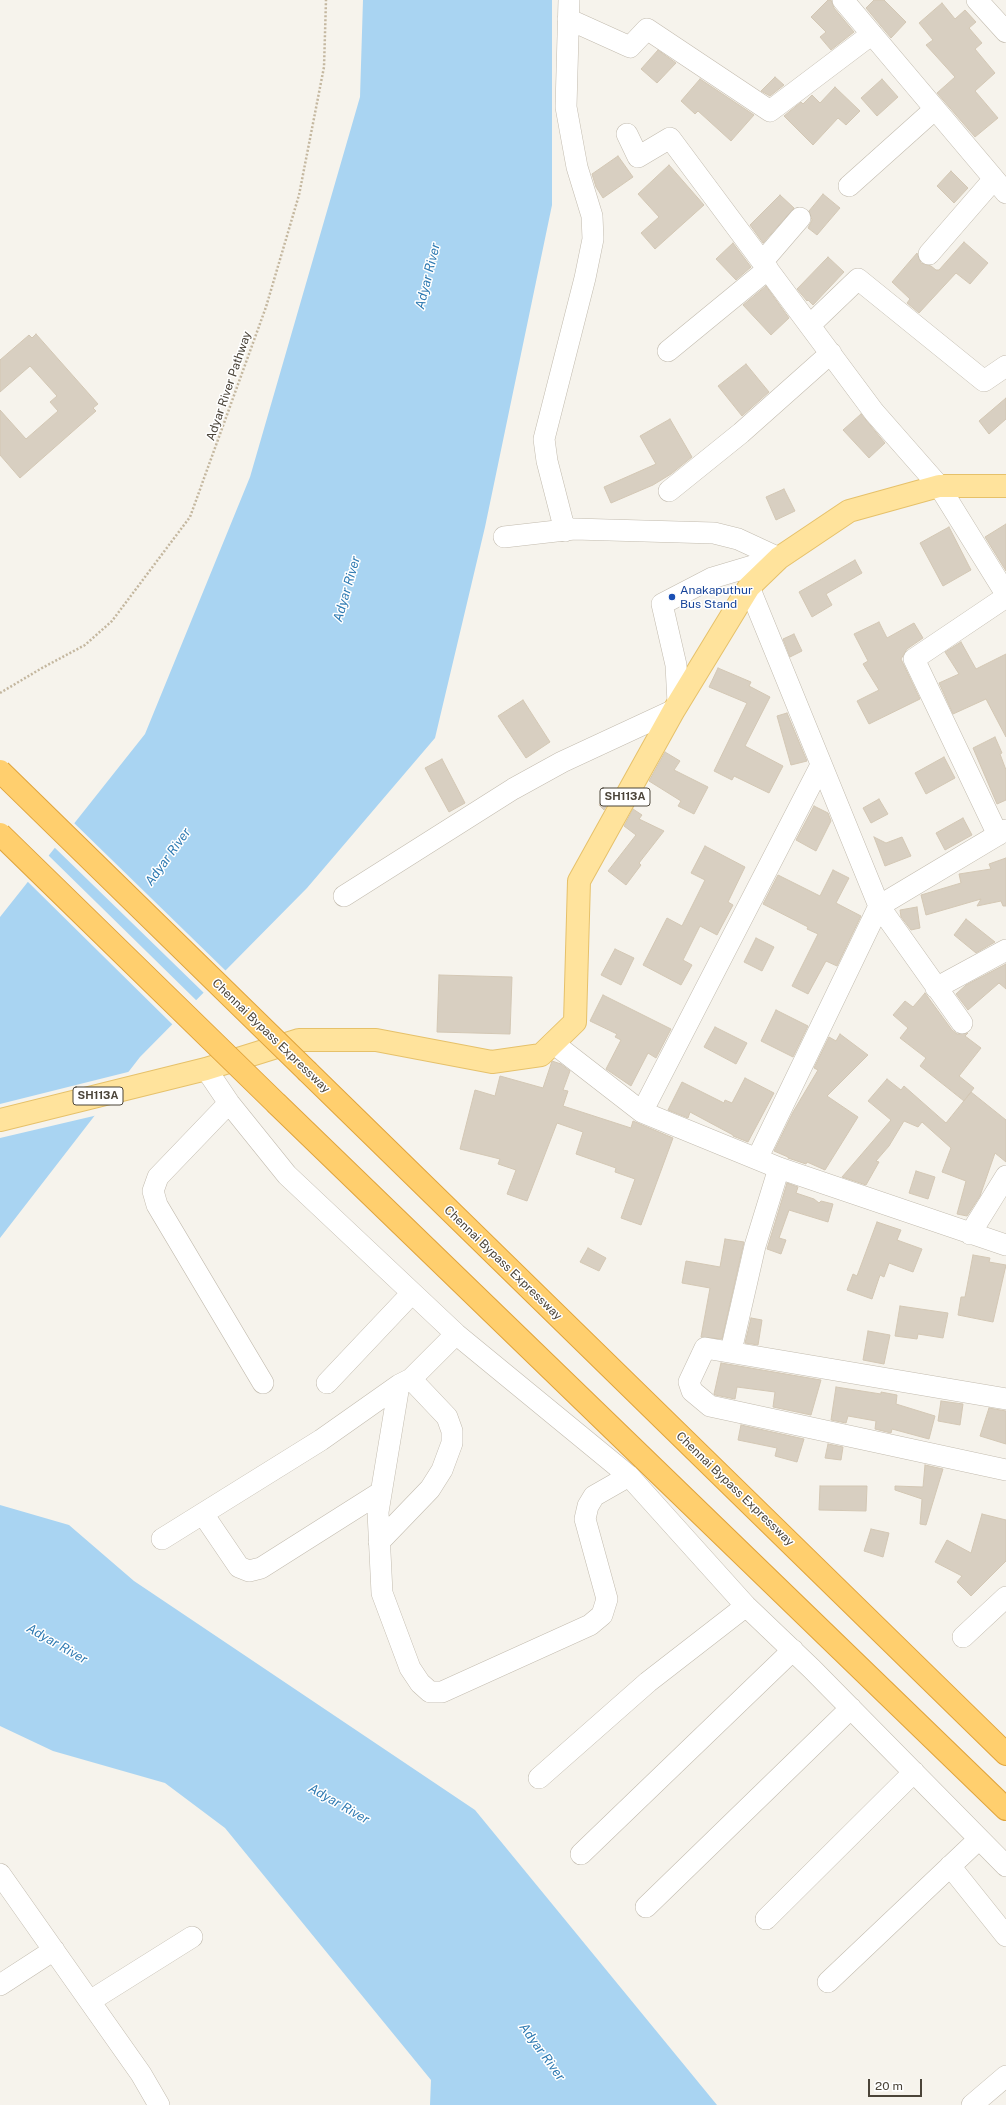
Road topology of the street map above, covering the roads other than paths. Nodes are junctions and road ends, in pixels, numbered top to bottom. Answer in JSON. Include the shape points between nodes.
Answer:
{"nodes":[{"id":1,"x":844,"y":0,"type":"edge"},
{"id":2,"x":977,"y":0,"type":"edge"},
{"id":3,"x":568,"y":10,"type":"edge"},
{"id":4,"x":1006,"y":32,"type":"edge"},
{"id":5,"x":872,"y":34,"type":"junction"},
{"id":6,"x":935,"y":109,"type":"junction"},
{"id":7,"x":627,"y":134,"type":"dead end"},
{"id":8,"x":849,"y":186,"type":"dead end"},
{"id":9,"x":1000,"y":186,"type":"edge"},
{"id":10,"x":800,"y":218,"type":"dead end"},
{"id":11,"x":929,"y":254,"type":"dead end"},
{"id":12,"x":766,"y":265,"type":"junction"},
{"id":13,"x":810,"y":325,"type":"junction"},
{"id":14,"x":668,"y":351,"type":"dead end"},
{"id":15,"x":831,"y":353,"type":"junction"},
{"id":16,"x":1006,"y":366,"type":"edge"},
{"id":17,"x":939,"y":486,"type":"junction"},
{"id":18,"x":1006,"y":486,"type":"edge"},
{"id":19,"x":669,"y":491,"type":"dead end"},
{"id":20,"x":565,"y":530,"type":"junction"},
{"id":21,"x":504,"y":537,"type":"dead end"},
{"id":22,"x":779,"y":558,"type":"junction"},
{"id":23,"x":749,"y":588,"type":"junction"},
{"id":24,"x":1006,"y":595,"type":"edge"},
{"id":25,"x":676,"y":707,"type":"junction"},
{"id":26,"x":821,"y":765,"type":"junction"},
{"id":27,"x":0,"y":771,"type":"edge"},
{"id":28,"x":1002,"y":833,"type":"edge"},
{"id":29,"x":0,"y":834,"type":"edge"},
{"id":30,"x":344,"y":896,"type":"dead end"},
{"id":31,"x":879,"y":906,"type":"junction"},
{"id":32,"x":1006,"y":950,"type":"edge"},
{"id":33,"x":936,"y":988,"type":"junction"},
{"id":34,"x":962,"y":1023,"type":"dead end"},
{"id":35,"x":553,"y":1043,"type":"junction"},
{"id":36,"x":201,"y":1070,"type":"junction"},
{"id":37,"x":229,"y":1103,"type":"junction"},
{"id":38,"x":642,"y":1112,"type":"junction"},
{"id":39,"x":0,"y":1120,"type":"edge"},
{"id":40,"x":757,"y":1159,"type":"junction"},
{"id":41,"x":779,"y":1168,"type":"junction"},
{"id":42,"x":1006,"y":1176,"type":"edge"},
{"id":43,"x":970,"y":1234,"type":"junction"},
{"id":44,"x":1006,"y":1245,"type":"edge"},
{"id":45,"x":412,"y":1292,"type":"junction"},
{"id":46,"x":456,"y":1334,"type":"junction"},
{"id":47,"x":731,"y":1351,"type":"junction"},
{"id":48,"x":405,"y":1382,"type":"junction"},
{"id":49,"x":263,"y":1383,"type":"dead end"},
{"id":50,"x":327,"y":1383,"type":"dead end"},
{"id":51,"x":1006,"y":1398,"type":"edge"},
{"id":52,"x":1006,"y":1470,"type":"edge"},
{"id":53,"x":629,"y":1476,"type":"junction"},
{"id":54,"x":381,"y":1492,"type":"junction"},
{"id":55,"x":203,"y":1514,"type":"junction"},
{"id":56,"x":162,"y":1539,"type":"dead end"},
{"id":57,"x":380,"y":1542,"type":"junction"},
{"id":58,"x":1006,"y":1597,"type":"edge"},
{"id":59,"x":746,"y":1606,"type":"junction"},
{"id":60,"x":963,"y":1637,"type":"dead end"},
{"id":61,"x":793,"y":1650,"type":"junction"},
{"id":62,"x":851,"y":1708,"type":"junction"},
{"id":63,"x":1006,"y":1754,"type":"edge"},
{"id":64,"x":914,"y":1772,"type":"junction"},
{"id":65,"x":539,"y":1778,"type":"dead end"},
{"id":66,"x":1006,"y":1809,"type":"edge"},
{"id":67,"x":980,"y":1839,"type":"junction"},
{"id":68,"x":581,"y":1854,"type":"dead end"},
{"id":69,"x":950,"y":1866,"type":"junction"},
{"id":70,"x":1006,"y":1866,"type":"edge"},
{"id":71,"x":0,"y":1874,"type":"edge"},
{"id":72,"x":646,"y":1907,"type":"dead end"},
{"id":73,"x":766,"y":1918,"type":"dead end"},
{"id":74,"x":1006,"y":1936,"type":"edge"},
{"id":75,"x":192,"y":1938,"type":"dead end"},
{"id":76,"x":54,"y":1950,"type":"junction"},
{"id":77,"x":828,"y":1982,"type":"dead end"},
{"id":78,"x":0,"y":1985,"type":"edge"},
{"id":79,"x":90,"y":2001,"type":"junction"},
{"id":80,"x":1006,"y":2076,"type":"edge"},
{"id":81,"x":159,"y":2105,"type":"edge"},
{"id":82,"x":972,"y":2105,"type":"edge"}],
"edges":[{"from":1,"to":5,"type":"street"},
{"from":2,"to":4,"type":"street"},
{"from":3,"to":5,"type":"street","via":[[630,47],[646,29],[770,112]]},
{"from":3,"to":20,"type":"street","via":[[566,107],[577,167],[592,216],[594,239],[544,439],[547,461]]},
{"from":5,"to":6,"type":"street"},
{"from":6,"to":8,"type":"street"},
{"from":6,"to":9,"type":"street"},
{"from":7,"to":12,"type":"street","via":[[638,157],[670,138]]},
{"from":9,"to":11,"type":"street"},
{"from":10,"to":12,"type":"street"},
{"from":12,"to":13,"type":"street"},
{"from":12,"to":14,"type":"street"},
{"from":13,"to":15,"type":"street"},
{"from":13,"to":16,"type":"street","via":[[858,279],[984,381]]},
{"from":15,"to":17,"type":"street","via":[[874,412]]},
{"from":15,"to":19,"type":"street","via":[[741,433]]},
{"from":17,"to":18,"type":"main road","number":"SH113A"},
{"from":17,"to":22,"type":"main road","number":"SH113A","via":[[849,511]]},
{"from":17,"to":24,"type":"street"},
{"from":20,"to":21,"type":"street"},
{"from":20,"to":22,"type":"street","via":[[714,533],[738,539]]},
{"from":22,"to":23,"type":"main road","number":"SH113A"},
{"from":22,"to":25,"type":"street","via":[[712,578],[662,604],[676,665]]},
{"from":23,"to":25,"type":"main road","number":"SH113A"},
{"from":23,"to":26,"type":"street"},
{"from":24,"to":28,"type":"street","via":[[914,659]]},
{"from":25,"to":30,"type":"street","via":[[520,785]]},
{"from":25,"to":35,"type":"main road","number":"SH113A","via":[[579,881],[575,1022]]},
{"from":26,"to":31,"type":"street"},
{"from":26,"to":38,"type":"street"},
{"from":27,"to":63,"type":"highway","name":"Chennai Bypass Expressway","bridge":true},
{"from":28,"to":31,"type":"street"},
{"from":29,"to":66,"type":"highway","bridge":true},
{"from":31,"to":33,"type":"street"},
{"from":31,"to":40,"type":"street"},
{"from":32,"to":33,"type":"street"},
{"from":33,"to":34,"type":"street"},
{"from":35,"to":36,"type":"main road","number":"SH113A","via":[[541,1055],[492,1062],[376,1040],[298,1040]]},
{"from":35,"to":38,"type":"street"},
{"from":36,"to":37,"type":"street"},
{"from":36,"to":39,"type":"main road","number":"SH113A"},
{"from":37,"to":45,"type":"street","via":[[287,1175]]},
{"from":37,"to":49,"type":"street","via":[[158,1177],[153,1191],[157,1205]]},
{"from":38,"to":40,"type":"street"},
{"from":40,"to":41,"type":"street"},
{"from":41,"to":43,"type":"street"},
{"from":41,"to":47,"type":"street","via":[[755,1246]]},
{"from":42,"to":43,"type":"street"},
{"from":43,"to":44,"type":"street"},
{"from":45,"to":46,"type":"street"},
{"from":45,"to":50,"type":"street"},
{"from":46,"to":48,"type":"street"},
{"from":46,"to":53,"type":"street"},
{"from":47,"to":51,"type":"street"},
{"from":47,"to":52,"type":"street","via":[[704,1348],[689,1382],[692,1391],[710,1406]]},
{"from":48,"to":54,"type":"street"},
{"from":48,"to":55,"type":"street","via":[[321,1440]]},
{"from":48,"to":57,"type":"street","via":[[447,1417],[452,1431],[452,1443],[442,1470],[430,1489]]},
{"from":53,"to":57,"type":"street","via":[[594,1496],[585,1519],[606,1592],[607,1598],[602,1615],[590,1625],[442,1692],[430,1692],[410,1668],[382,1593]]},
{"from":53,"to":59,"type":"street"},
{"from":54,"to":55,"type":"street","via":[[261,1568],[249,1572],[238,1567]]},
{"from":54,"to":57,"type":"street","via":[[378,1512]]},
{"from":55,"to":56,"type":"street"},
{"from":58,"to":60,"type":"street"},
{"from":59,"to":61,"type":"street"},
{"from":59,"to":65,"type":"street","via":[[648,1682]]},
{"from":61,"to":62,"type":"street"},
{"from":61,"to":68,"type":"street"},
{"from":62,"to":64,"type":"street"},
{"from":62,"to":72,"type":"street"},
{"from":64,"to":67,"type":"street"},
{"from":64,"to":73,"type":"street"},
{"from":67,"to":69,"type":"street"},
{"from":67,"to":70,"type":"street"},
{"from":69,"to":74,"type":"street"},
{"from":69,"to":77,"type":"street"},
{"from":71,"to":76,"type":"street"},
{"from":75,"to":79,"type":"street"},
{"from":76,"to":78,"type":"street"},
{"from":76,"to":79,"type":"street"},
{"from":79,"to":81,"type":"street"},
{"from":80,"to":82,"type":"street"}]}
